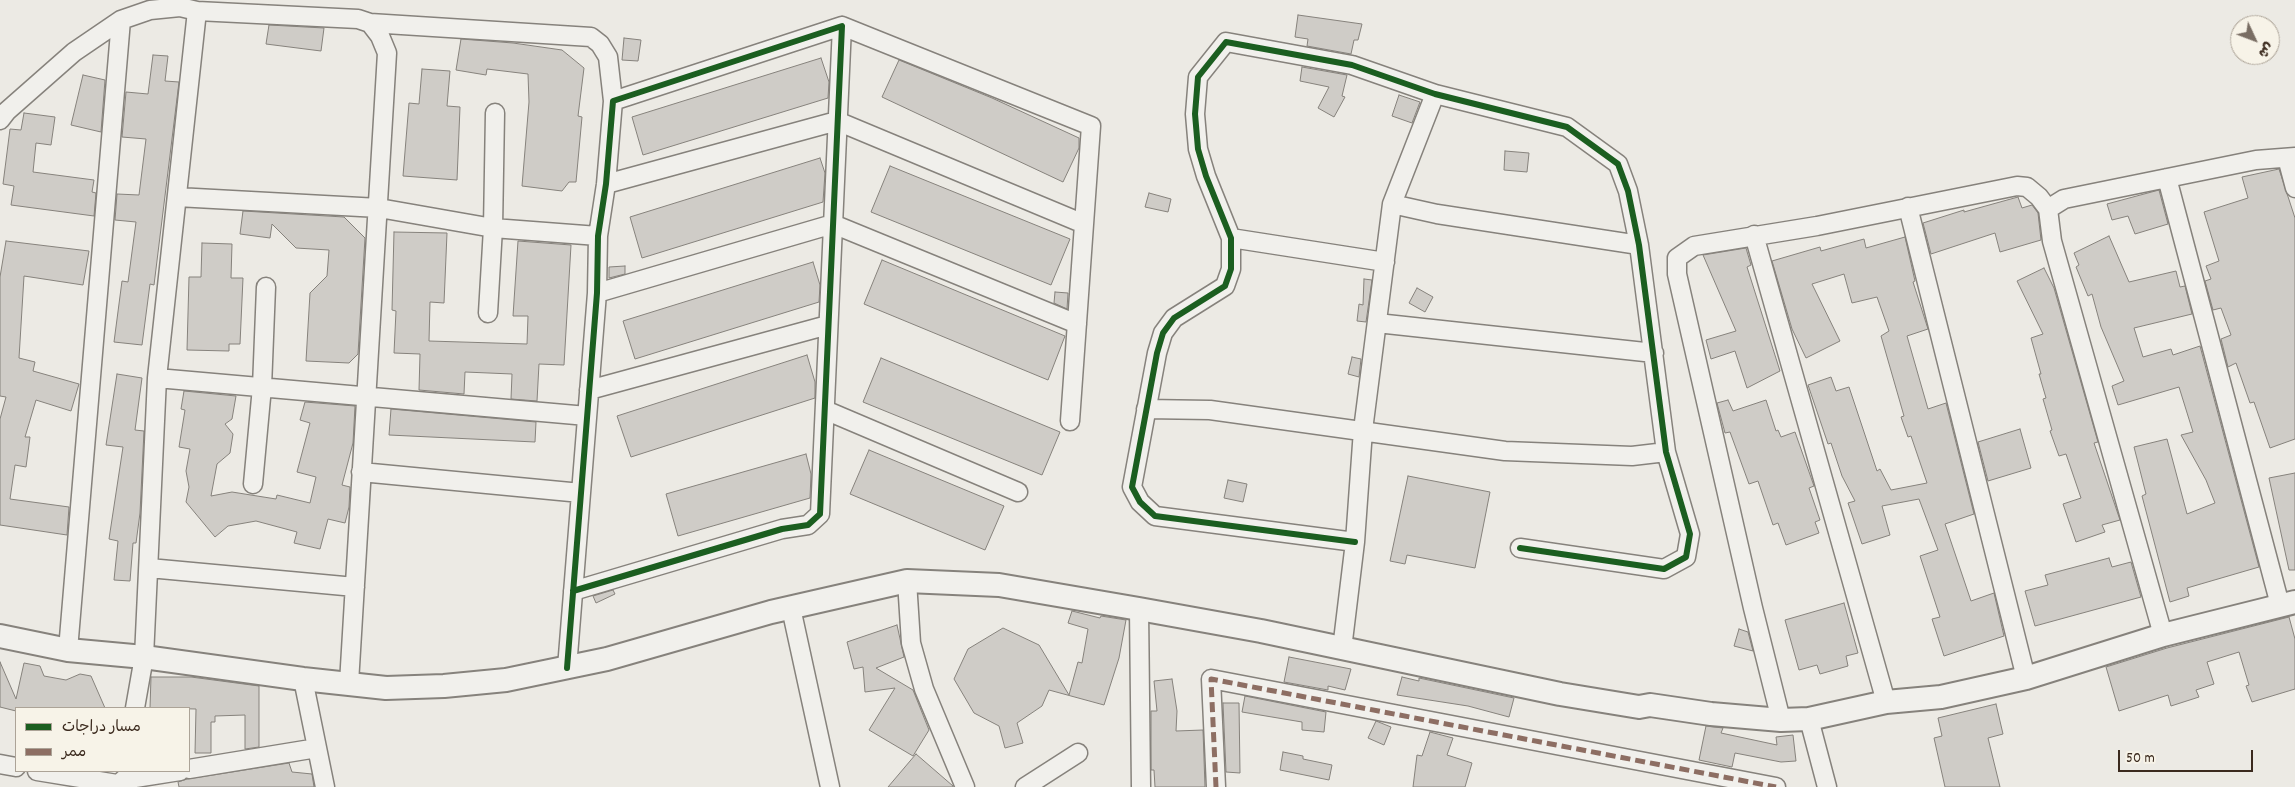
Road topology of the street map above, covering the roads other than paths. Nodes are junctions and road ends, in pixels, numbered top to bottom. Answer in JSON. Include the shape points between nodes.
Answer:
{"nodes":[{"id":1,"x":197,"y":11,"type":"junction"},
{"id":2,"x":121,"y":20,"type":"junction"},
{"id":3,"x":370,"y":23,"type":"junction"},
{"id":4,"x":842,"y":26,"type":"junction"},
{"id":5,"x":1435,"y":94,"type":"junction"},
{"id":6,"x":613,"y":101,"type":"junction"},
{"id":7,"x":495,"y":113,"type":"dead end"},
{"id":8,"x":0,"y":120,"type":"edge"},
{"id":9,"x":837,"y":121,"type":"junction"},
{"id":10,"x":2291,"y":158,"type":"edge"},
{"id":11,"x":2166,"y":178,"type":"junction"},
{"id":12,"x":606,"y":184,"type":"junction"},
{"id":13,"x":2295,"y":188,"type":"edge"},
{"id":14,"x":177,"y":197,"type":"junction"},
{"id":15,"x":1392,"y":204,"type":"junction"},
{"id":16,"x":379,"y":208,"type":"junction"},
{"id":17,"x":1908,"y":208,"type":"junction"},
{"id":18,"x":2048,"y":209,"type":"junction"},
{"id":19,"x":833,"y":224,"type":"junction"},
{"id":20,"x":1084,"y":224,"type":"junction"},
{"id":21,"x":493,"y":228,"type":"junction"},
{"id":22,"x":1754,"y":234,"type":"junction"},
{"id":23,"x":598,"y":236,"type":"junction"},
{"id":24,"x":1231,"y":238,"type":"junction"},
{"id":25,"x":1639,"y":245,"type":"junction"},
{"id":26,"x":1384,"y":262,"type":"junction"},
{"id":27,"x":266,"y":287,"type":"dead end"},
{"id":28,"x":597,"y":294,"type":"junction"},
{"id":29,"x":488,"y":314,"type":"dead end"},
{"id":30,"x":1377,"y":323,"type":"junction"},
{"id":31,"x":1077,"y":324,"type":"junction"},
{"id":32,"x":828,"y":325,"type":"junction"},
{"id":33,"x":1654,"y":353,"type":"junction"},
{"id":34,"x":157,"y":378,"type":"junction"},
{"id":35,"x":262,"y":387,"type":"junction"},
{"id":36,"x":589,"y":390,"type":"junction"},
{"id":37,"x":366,"y":395,"type":"junction"},
{"id":38,"x":1146,"y":409,"type":"junction"},
{"id":39,"x":825,"y":410,"type":"junction"},
{"id":40,"x":587,"y":416,"type":"junction"},
{"id":41,"x":1070,"y":421,"type":"dead end"},
{"id":42,"x":1363,"y":430,"type":"junction"},
{"id":43,"x":1666,"y":452,"type":"junction"},
{"id":44,"x":361,"y":472,"type":"junction"},
{"id":45,"x":253,"y":484,"type":"dead end"},
{"id":46,"x":1018,"y":492,"type":"dead end"},
{"id":47,"x":581,"y":493,"type":"junction"},
{"id":48,"x":1355,"y":542,"type":"junction"},
{"id":49,"x":1520,"y":548,"type":"dead end"},
{"id":50,"x":149,"y":568,"type":"junction"},
{"id":51,"x":907,"y":580,"type":"junction"},
{"id":52,"x":354,"y":588,"type":"junction"},
{"id":53,"x":573,"y":591,"type":"junction"},
{"id":54,"x":2288,"y":603,"type":"edge"},
{"id":55,"x":791,"y":608,"type":"junction"},
{"id":56,"x":1139,"y":609,"type":"junction"},
{"id":57,"x":2163,"y":635,"type":"junction"},
{"id":58,"x":0,"y":636,"type":"edge"},
{"id":59,"x":1342,"y":649,"type":"junction"},
{"id":60,"x":68,"y":650,"type":"junction"},
{"id":61,"x":144,"y":657,"type":"junction"},
{"id":62,"x":566,"y":668,"type":"junction"},
{"id":63,"x":2026,"y":678,"type":"junction"},
{"id":64,"x":303,"y":679,"type":"junction"},
{"id":65,"x":349,"y":683,"type":"junction"},
{"id":66,"x":1886,"y":702,"type":"junction"},
{"id":67,"x":135,"y":707,"type":"edge"},
{"id":68,"x":1809,"y":719,"type":"junction"},
{"id":69,"x":1781,"y":720,"type":"junction"},
{"id":70,"x":317,"y":748,"type":"junction"},
{"id":71,"x":1078,"y":752,"type":"dead end"},
{"id":72,"x":0,"y":764,"type":"edge"},
{"id":73,"x":15,"y":767,"type":"edge"},
{"id":74,"x":190,"y":769,"type":"edge"},
{"id":75,"x":46,"y":772,"type":"edge"},
{"id":76,"x":174,"y":772,"type":"edge"},
{"id":77,"x":124,"y":781,"type":"edge"},
{"id":78,"x":325,"y":787,"type":"edge"},
{"id":79,"x":830,"y":787,"type":"edge"},
{"id":80,"x":966,"y":787,"type":"edge"},
{"id":81,"x":1025,"y":787,"type":"edge"},
{"id":82,"x":1141,"y":787,"type":"edge"},
{"id":83,"x":1216,"y":787,"type":"edge"},
{"id":84,"x":1776,"y":787,"type":"edge"},
{"id":85,"x":1827,"y":787,"type":"edge"}],
"edges":[{"from":1,"to":2,"type":"street","via":[[180,7],[150,10]]},
{"from":1,"to":3,"type":"street","via":[[358,19]]},
{"from":1,"to":14,"type":"street"},
{"from":2,"to":8,"type":"street","via":[[74,52],[6,111]]},
{"from":2,"to":60,"type":"street"},
{"from":3,"to":6,"type":"street","via":[[591,37],[608,57]]},
{"from":3,"to":16,"type":"street","via":[[380,36],[387,54]]},
{"from":4,"to":6,"type":"street"},
{"from":4,"to":9,"type":"street"},
{"from":4,"to":20,"type":"street","via":[[1091,126]]},
{"from":5,"to":15,"type":"street"},
{"from":5,"to":24,"type":"street","via":[[1352,65],[1226,42],[1198,78],[1195,114],[1198,149]]},
{"from":5,"to":25,"type":"street","via":[[1567,127],[1618,164],[1628,191]]},
{"from":6,"to":12,"type":"street"},
{"from":7,"to":21,"type":"street"},
{"from":9,"to":12,"type":"street"},
{"from":9,"to":19,"type":"street"},
{"from":9,"to":20,"type":"street"},
{"from":10,"to":11,"type":"street","via":[[2270,157]]},
{"from":10,"to":13,"type":"street"},
{"from":11,"to":18,"type":"street","via":[[2064,199]]},
{"from":11,"to":54,"type":"street"},
{"from":12,"to":23,"type":"street"},
{"from":14,"to":16,"type":"street"},
{"from":14,"to":34,"type":"street"},
{"from":15,"to":25,"type":"street"},
{"from":15,"to":26,"type":"street"},
{"from":16,"to":21,"type":"street"},
{"from":16,"to":37,"type":"street"},
{"from":17,"to":18,"type":"street","via":[[2017,186],[2028,188],[2039,196]]},
{"from":17,"to":22,"type":"street","via":[[1817,226]]},
{"from":17,"to":63,"type":"street"},
{"from":18,"to":57,"type":"street","via":[[2052,241]]},
{"from":19,"to":28,"type":"street"},
{"from":19,"to":31,"type":"street"},
{"from":19,"to":32,"type":"street"},
{"from":20,"to":31,"type":"street"},
{"from":21,"to":23,"type":"street"},
{"from":21,"to":29,"type":"street"},
{"from":22,"to":66,"type":"street"},
{"from":22,"to":69,"type":"street","via":[[1694,246],[1677,258],[1677,274]]},
{"from":23,"to":28,"type":"street"},
{"from":24,"to":26,"type":"street"},
{"from":24,"to":38,"type":"street","via":[[1231,269],[1225,286],[1174,318],[1162,333]]},
{"from":25,"to":33,"type":"street"},
{"from":26,"to":30,"type":"street"},
{"from":27,"to":35,"type":"street"},
{"from":28,"to":36,"type":"street"},
{"from":30,"to":33,"type":"street"},
{"from":30,"to":42,"type":"street"},
{"from":31,"to":41,"type":"street"},
{"from":32,"to":36,"type":"street"},
{"from":32,"to":39,"type":"street"},
{"from":33,"to":43,"type":"street"},
{"from":34,"to":35,"type":"street"},
{"from":34,"to":50,"type":"street"},
{"from":35,"to":37,"type":"street"},
{"from":35,"to":45,"type":"street"},
{"from":36,"to":40,"type":"street"},
{"from":37,"to":40,"type":"street"},
{"from":37,"to":44,"type":"street"},
{"from":38,"to":42,"type":"street","via":[[1210,410]]},
{"from":38,"to":48,"type":"street","via":[[1132,487],[1140,502],[1155,516]]},
{"from":39,"to":46,"type":"street"},
{"from":39,"to":53,"type":"street","via":[[820,514],[808,525],[782,529]]},
{"from":40,"to":47,"type":"street"},
{"from":42,"to":43,"type":"street","via":[[1505,451],[1632,456]]},
{"from":42,"to":48,"type":"street"},
{"from":43,"to":49,"type":"street","via":[[1690,534],[1686,557],[1664,568]]},
{"from":44,"to":47,"type":"street"},
{"from":44,"to":52,"type":"street"},
{"from":47,"to":53,"type":"street"},
{"from":48,"to":59,"type":"street"},
{"from":50,"to":52,"type":"street"},
{"from":50,"to":61,"type":"street"},
{"from":51,"to":55,"type":"main road"},
{"from":51,"to":56,"type":"main road","via":[[999,586]]},
{"from":51,"to":80,"type":"street","via":[[910,643],[924,689]]},
{"from":52,"to":65,"type":"street"},
{"from":53,"to":62,"type":"street"},
{"from":54,"to":57,"type":"main road"},
{"from":55,"to":62,"type":"main road"},
{"from":55,"to":79,"type":"street"},
{"from":56,"to":59,"type":"main road"},
{"from":56,"to":82,"type":"street"},
{"from":57,"to":63,"type":"main road"},
{"from":58,"to":60,"type":"main road"},
{"from":59,"to":69,"type":"main road","via":[[1580,698],[1639,707],[1650,705]]},
{"from":60,"to":61,"type":"main road"},
{"from":61,"to":64,"type":"main road"},
{"from":61,"to":67,"type":"street"},
{"from":62,"to":65,"type":"main road","via":[[506,680],[444,686],[386,688]]},
{"from":63,"to":66,"type":"main road","via":[[1941,698]]},
{"from":64,"to":65,"type":"main road"},
{"from":64,"to":70,"type":"street"},
{"from":66,"to":68,"type":"main road"},
{"from":68,"to":69,"type":"main road"},
{"from":68,"to":85,"type":"street"},
{"from":70,"to":74,"type":"street"},
{"from":70,"to":78,"type":"street"},
{"from":71,"to":81,"type":"street"},
{"from":72,"to":73,"type":"street"},
{"from":75,"to":77,"type":"street"},
{"from":76,"to":77,"type":"street"},
{"from":83,"to":84,"type":"street","via":[[1211,679]]}]}
